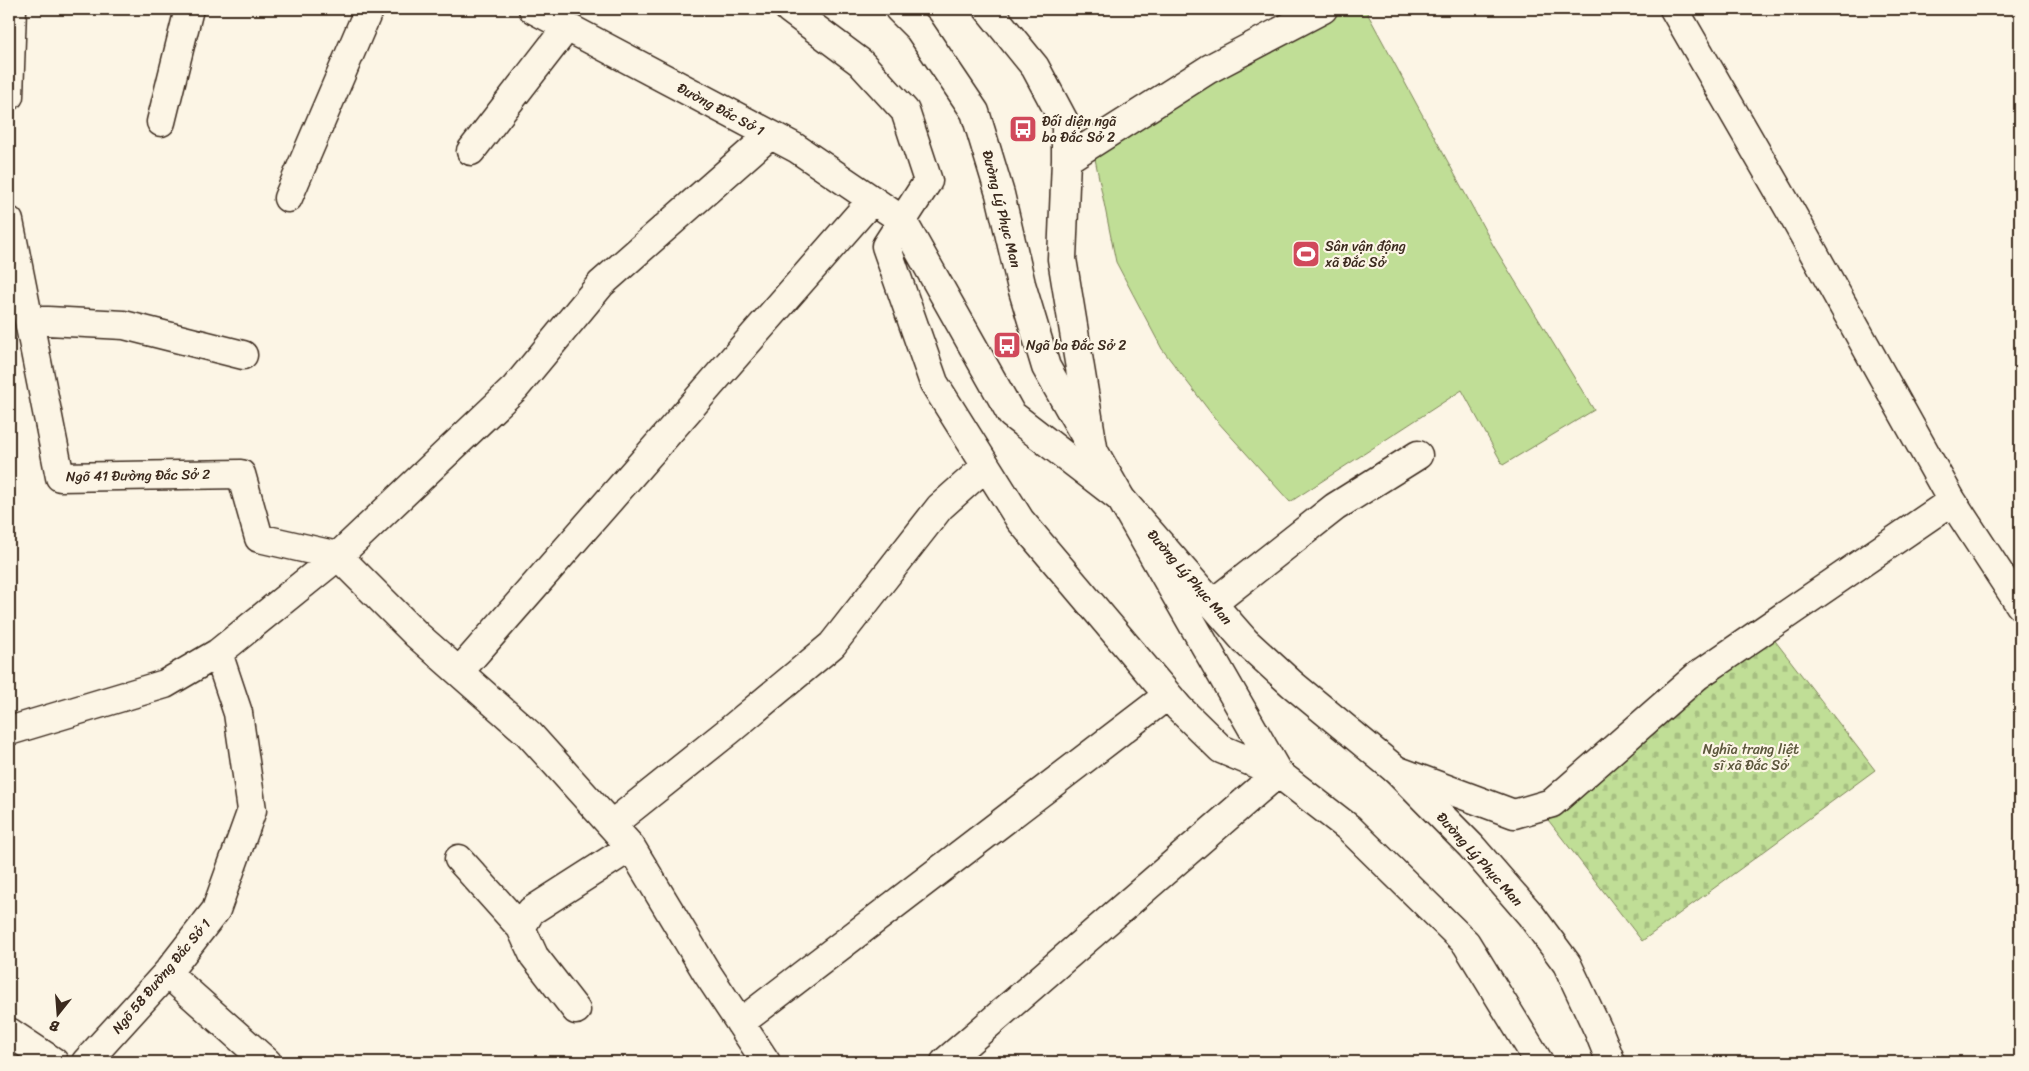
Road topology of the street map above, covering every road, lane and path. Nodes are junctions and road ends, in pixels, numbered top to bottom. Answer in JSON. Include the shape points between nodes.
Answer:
{"nodes":[{"id":1,"x":12,"y":9,"type":"edge"},
{"id":2,"x":189,"y":9,"type":"edge"},
{"id":3,"x":369,"y":9,"type":"edge"},
{"id":4,"x":533,"y":9,"type":"edge"},
{"id":5,"x":790,"y":9,"type":"edge"},
{"id":6,"x":899,"y":9,"type":"edge"},
{"id":7,"x":988,"y":9,"type":"edge"},
{"id":8,"x":1323,"y":9,"type":"edge"},
{"id":9,"x":1674,"y":9,"type":"edge"},
{"id":10,"x":567,"y":27,"type":"junction"},
{"id":11,"x":9,"y":96,"type":"edge"},
{"id":12,"x":161,"y":122,"type":"dead end"},
{"id":13,"x":770,"y":134,"type":"junction"},
{"id":14,"x":470,"y":151,"type":"dead end"},
{"id":15,"x":1066,"y":160,"type":"junction"},
{"id":16,"x":288,"y":198,"type":"dead end"},
{"id":17,"x":872,"y":200,"type":"junction"},
{"id":18,"x":9,"y":220,"type":"edge"},
{"id":19,"x":902,"y":220,"type":"junction"},
{"id":20,"x":29,"y":320,"type":"junction"},
{"id":21,"x":244,"y":354,"type":"dead end"},
{"id":22,"x":1094,"y":454,"type":"junction"},
{"id":23,"x":1418,"y":454,"type":"dead end"},
{"id":24,"x":986,"y":466,"type":"junction"},
{"id":25,"x":1121,"y":499,"type":"junction"},
{"id":26,"x":1952,"y":501,"type":"junction"},
{"id":27,"x":338,"y":556,"type":"junction"},
{"id":28,"x":1213,"y":603,"type":"junction"},
{"id":29,"x":2020,"y":605,"type":"edge"},
{"id":30,"x":218,"y":653,"type":"junction"},
{"id":31,"x":459,"y":672,"type":"junction"},
{"id":32,"x":1168,"y":694,"type":"junction"},
{"id":33,"x":9,"y":731,"type":"edge"},
{"id":34,"x":1396,"y":770,"type":"junction"},
{"id":35,"x":1278,"y":773,"type":"junction"},
{"id":36,"x":611,"y":825,"type":"junction"},
{"id":37,"x":632,"y":847,"type":"junction"},
{"id":38,"x":459,"y":859,"type":"dead end"},
{"id":39,"x":521,"y":928,"type":"junction"},
{"id":40,"x":167,"y":974,"type":"junction"},
{"id":41,"x":576,"y":1010,"type":"dead end"},
{"id":42,"x":740,"y":1023,"type":"junction"},
{"id":43,"x":9,"y":1032,"type":"edge"},
{"id":44,"x":54,"y":1062,"type":"edge"},
{"id":45,"x":86,"y":1062,"type":"edge"},
{"id":46,"x":268,"y":1062,"type":"edge"},
{"id":47,"x":766,"y":1062,"type":"edge"},
{"id":48,"x":945,"y":1062,"type":"edge"},
{"id":49,"x":1539,"y":1062,"type":"edge"},
{"id":50,"x":1611,"y":1062,"type":"edge"}],
"edges":[{"from":1,"to":11,"type":"street"},
{"from":2,"to":12,"type":"street"},
{"from":3,"to":16,"type":"street"},
{"from":4,"to":10,"type":"street","name":"Đường Đắc Sở 1"},
{"from":5,"to":19,"type":"street","via":[[860,62],[905,111],[928,180]]},
{"from":6,"to":22,"type":"street","name":"Đường Lý Phục Man","via":[[919,29],[975,112],[1046,367]]},
{"from":7,"to":15,"type":"street","via":[[1035,66],[1066,125]]},
{"from":8,"to":15,"type":"street","via":[[1209,69]]},
{"from":9,"to":26,"type":"street","via":[[1792,212]]},
{"from":10,"to":13,"type":"street","name":"Đường Đắc Sở 1"},
{"from":10,"to":14,"type":"street"},
{"from":13,"to":17,"type":"street","name":"Đường Đắc Sở 1"},
{"from":13,"to":27,"type":"street","via":[[602,284],[515,388]]},
{"from":15,"to":22,"type":"street","via":[[1062,259]]},
{"from":17,"to":19,"type":"street","name":"Đường Đắc Sở 1"},
{"from":17,"to":31,"type":"street"},
{"from":18,"to":20,"type":"street","name":"Ngõ 41 Đường Đắc Sở 2"},
{"from":19,"to":24,"type":"street","via":[[886,246],[934,383]]},
{"from":19,"to":25,"type":"street","via":[[1011,414]]},
{"from":20,"to":21,"type":"street","via":[[124,325]]},
{"from":20,"to":27,"type":"street","name":"Ngõ 41 Đường Đắc Sở 2","via":[[60,477],[241,474],[259,538]]},
{"from":22,"to":25,"type":"street","name":"Đường Lý Phục Man"},
{"from":23,"to":28,"type":"street","via":[[1335,507]]},
{"from":24,"to":32,"type":"street","via":[[1020,520]]},
{"from":24,"to":36,"type":"street","via":[[940,507],[832,645]]},
{"from":25,"to":28,"type":"street","name":"Đường Lý Phục Man"},
{"from":25,"to":35,"type":"street"},
{"from":26,"to":29,"type":"street"},
{"from":26,"to":34,"type":"street","via":[[1696,676],[1552,803],[1514,814]]},
{"from":27,"to":30,"type":"street"},
{"from":27,"to":31,"type":"street"},
{"from":28,"to":34,"type":"street","name":"Đường Lý Phục Man","via":[[1245,641],[1292,684]]},
{"from":30,"to":33,"type":"street","via":[[165,684]]},
{"from":30,"to":40,"type":"street","name":"Ngõ 58 Đường Đắc Sở 1","via":[[238,713],[252,810],[216,910]]},
{"from":31,"to":36,"type":"street","via":[[529,734]]},
{"from":32,"to":35,"type":"street","via":[[1221,749]]},
{"from":32,"to":42,"type":"street"},
{"from":34,"to":50,"type":"street","name":"Đường Lý Phục Man","via":[[1530,914],[1567,964]]},
{"from":35,"to":48,"type":"street"},
{"from":35,"to":49,"type":"street","via":[[1348,828],[1466,943]]},
{"from":36,"to":37,"type":"street"},
{"from":37,"to":39,"type":"street","via":[[531,911]]},
{"from":37,"to":42,"type":"street"},
{"from":38,"to":39,"type":"street"},
{"from":39,"to":41,"type":"street","via":[[534,956]]},
{"from":40,"to":45,"type":"street","name":"Ngõ 58 Đường Đắc Sở 1"},
{"from":40,"to":46,"type":"street"},
{"from":42,"to":47,"type":"street"},
{"from":43,"to":44,"type":"street"}]}
